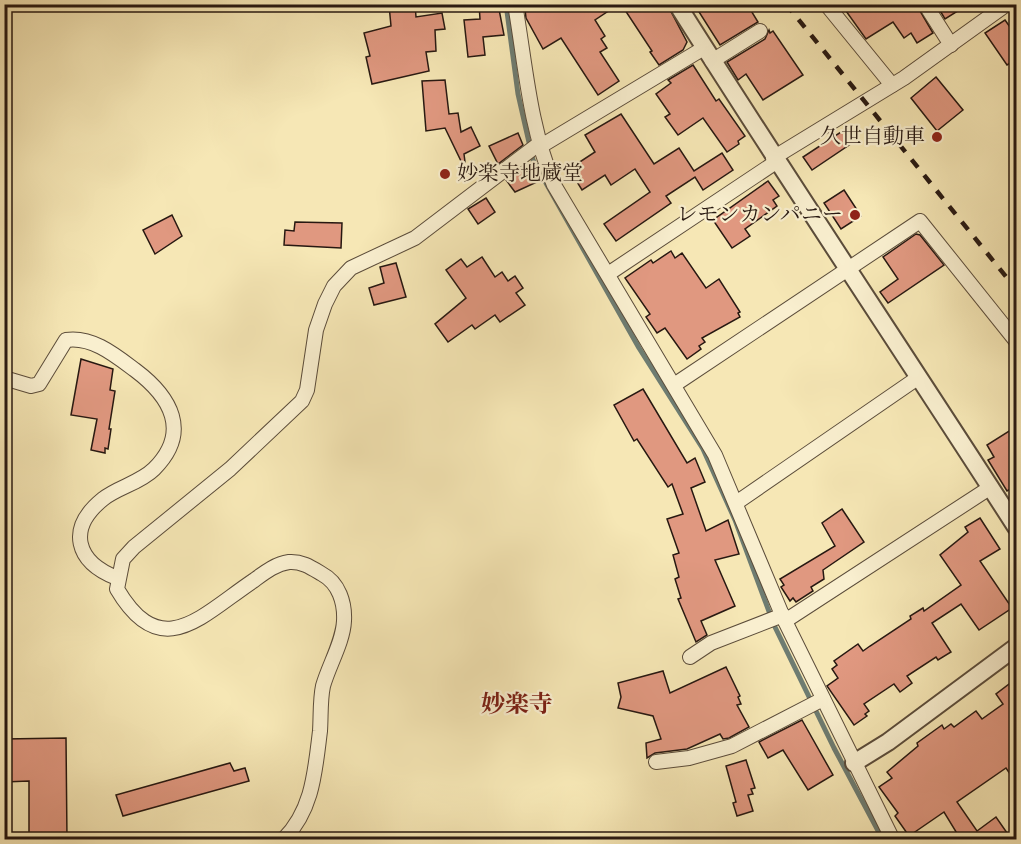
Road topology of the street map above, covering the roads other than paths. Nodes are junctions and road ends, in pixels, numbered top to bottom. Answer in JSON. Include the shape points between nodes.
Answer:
{"nodes":[{"id":1,"x":515,"y":4,"type":"edge"},
{"id":2,"x":677,"y":4,"type":"edge"},
{"id":3,"x":826,"y":4,"type":"edge"},
{"id":4,"x":925,"y":4,"type":"edge"},
{"id":5,"x":1007,"y":4,"type":"edge"},
{"id":6,"x":760,"y":31,"type":"dead end"},
{"id":7,"x":951,"y":45,"type":"junction"},
{"id":8,"x":708,"y":55,"type":"junction"},
{"id":9,"x":892,"y":85,"type":"junction"},
{"id":10,"x":541,"y":145,"type":"junction"},
{"id":11,"x":775,"y":160,"type":"junction"},
{"id":12,"x":849,"y":268,"type":"junction"},
{"id":13,"x":608,"y":274,"type":"junction"},
{"id":14,"x":1017,"y":341,"type":"edge"},
{"id":15,"x":919,"y":377,"type":"junction"},
{"id":16,"x":4,"y":378,"type":"edge"},
{"id":17,"x":674,"y":385,"type":"junction"},
{"id":18,"x":991,"y":487,"type":"junction"},
{"id":19,"x":736,"y":503,"type":"junction"},
{"id":20,"x":1017,"y":527,"type":"edge"},
{"id":21,"x":117,"y":578,"type":"junction"},
{"id":22,"x":784,"y":618,"type":"junction"},
{"id":23,"x":1017,"y":647,"type":"edge"},
{"id":24,"x":690,"y":657,"type":"dead end"},
{"id":25,"x":823,"y":699,"type":"junction"},
{"id":26,"x":656,"y":762,"type":"dead end"},
{"id":27,"x":854,"y":763,"type":"junction"},
{"id":28,"x":283,"y":840,"type":"edge"},
{"id":29,"x":893,"y":840,"type":"edge"}],
"edges":[{"from":1,"to":10,"type":"street","via":[[526,88]]},
{"from":2,"to":8,"type":"street"},
{"from":3,"to":9,"type":"street"},
{"from":4,"to":7,"type":"street"},
{"from":5,"to":7,"type":"street"},
{"from":6,"to":8,"type":"street"},
{"from":7,"to":9,"type":"street"},
{"from":8,"to":10,"type":"street"},
{"from":8,"to":11,"type":"street"},
{"from":9,"to":11,"type":"street"},
{"from":10,"to":13,"type":"street","via":[[554,185]]},
{"from":10,"to":21,"type":"street","via":[[415,238],[351,268],[334,286],[325,304],[302,401],[230,469],[134,547],[123,559]]},
{"from":11,"to":12,"type":"street"},
{"from":11,"to":13,"type":"street"},
{"from":12,"to":14,"type":"street","via":[[920,221]]},
{"from":12,"to":15,"type":"street"},
{"from":12,"to":17,"type":"street"},
{"from":13,"to":17,"type":"street"},
{"from":15,"to":18,"type":"street"},
{"from":15,"to":19,"type":"street"},
{"from":16,"to":21,"type":"street","via":[[31,386],[39,384],[66,340],[77,338],[108,350],[143,376],[170,404],[175,430],[154,469],[103,499],[83,524],[81,551],[98,571]]},
{"from":17,"to":19,"type":"street","via":[[715,455]]},
{"from":18,"to":20,"type":"street"},
{"from":18,"to":22,"type":"street"},
{"from":19,"to":22,"type":"street"},
{"from":21,"to":28,"type":"street","via":[[117,589],[128,607],[147,624],[162,630],[177,628],[201,616],[273,567],[289,562],[303,563],[329,578],[341,595],[344,622],[322,688],[312,789],[301,819]]},
{"from":22,"to":24,"type":"street","via":[[711,643]]},
{"from":22,"to":25,"type":"street"},
{"from":23,"to":27,"type":"street"},
{"from":25,"to":26,"type":"street","via":[[732,746],[689,759]]},
{"from":25,"to":27,"type":"street"},
{"from":27,"to":29,"type":"street"}]}
